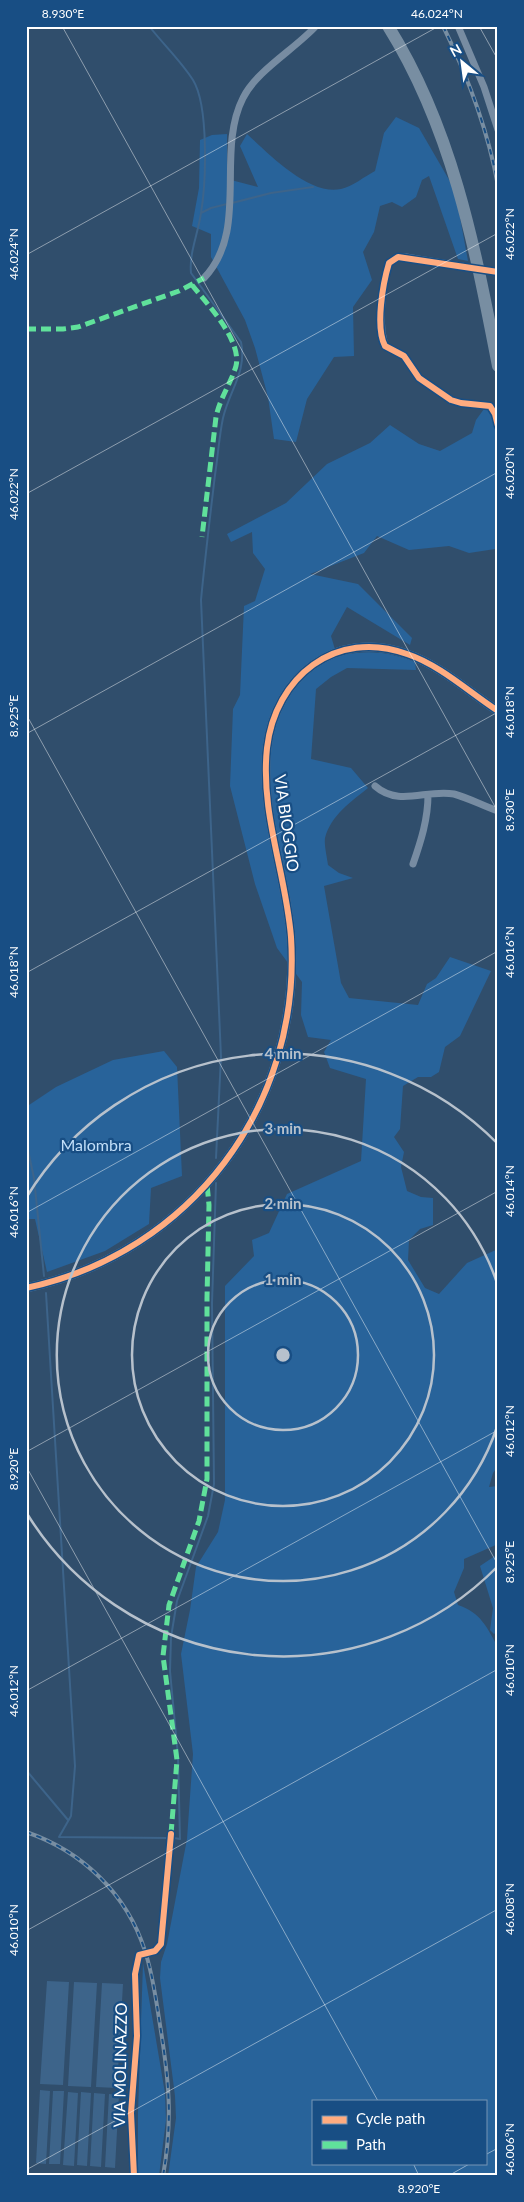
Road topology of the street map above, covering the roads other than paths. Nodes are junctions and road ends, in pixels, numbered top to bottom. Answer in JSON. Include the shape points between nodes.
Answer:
{"nodes":[{"id":1,"x":306,"y":26,"type":"edge"},
{"id":2,"x":316,"y":26,"type":"edge"},
{"id":3,"x":388,"y":26,"type":"edge"},
{"id":4,"x":398,"y":26,"type":"edge"},
{"id":5,"x":458,"y":26,"type":"edge"},
{"id":6,"x":308,"y":36,"type":"junction"},
{"id":7,"x":498,"y":130,"type":"edge"},
{"id":8,"x":498,"y":272,"type":"edge"},
{"id":9,"x":204,"y":278,"type":"dead end"},
{"id":10,"x":498,"y":322,"type":"edge"},
{"id":11,"x":498,"y":366,"type":"edge"},
{"id":12,"x":498,"y":426,"type":"edge"},
{"id":13,"x":498,"y":711,"type":"edge"},
{"id":14,"x":375,"y":786,"type":"dead end"},
{"id":15,"x":428,"y":795,"type":"junction"},
{"id":16,"x":498,"y":811,"type":"edge"},
{"id":17,"x":414,"y":864,"type":"dead end"},
{"id":18,"x":26,"y":1288,"type":"edge"},
{"id":19,"x":170,"y":1834,"type":"dead end"},
{"id":20,"x":155,"y":1950,"type":"dead end"},
{"id":21,"x":139,"y":1955,"type":"dead end"},
{"id":22,"x":134,"y":2176,"type":"edge"}],
"edges":[{"from":1,"to":6,"type":"street"},
{"from":2,"to":6,"type":"street"},
{"from":3,"to":11,"type":"highway","via":[[423,89],[452,165],[477,261]]},
{"from":4,"to":10,"type":"highway","via":[[431,88],[458,157],[478,225]]},
{"from":5,"to":7,"type":"street"},
{"from":6,"to":9,"type":"street","via":[[269,67],[243,96],[231,135],[230,208],[220,253]]},
{"from":8,"to":12,"type":"street","bridge":true,"via":[[398,257],[389,264],[381,314],[385,346],[404,356],[419,378],[451,400],[490,406]]},
{"from":13,"to":18,"type":"main road","name":"VIA BIOGGIO","via":[[424,662],[400,651],[382,648],[355,649],[328,656],[306,670],[284,695],[270,730],[266,776],[269,816],[290,935],[292,973],[287,1020],[262,1101],[234,1152],[171,1220],[100,1264]]},
{"from":14,"to":15,"type":"street","via":[[392,796]]},
{"from":15,"to":16,"type":"street","via":[[452,794]]},
{"from":15,"to":17,"type":"street","via":[[428,808]]},
{"from":19,"to":20,"type":"street","via":[[161,1944]]},
{"from":21,"to":22,"type":"street","name":"VIA MOLINAZZO","via":[[135,1974],[137,2036],[131,2113]]}]}
